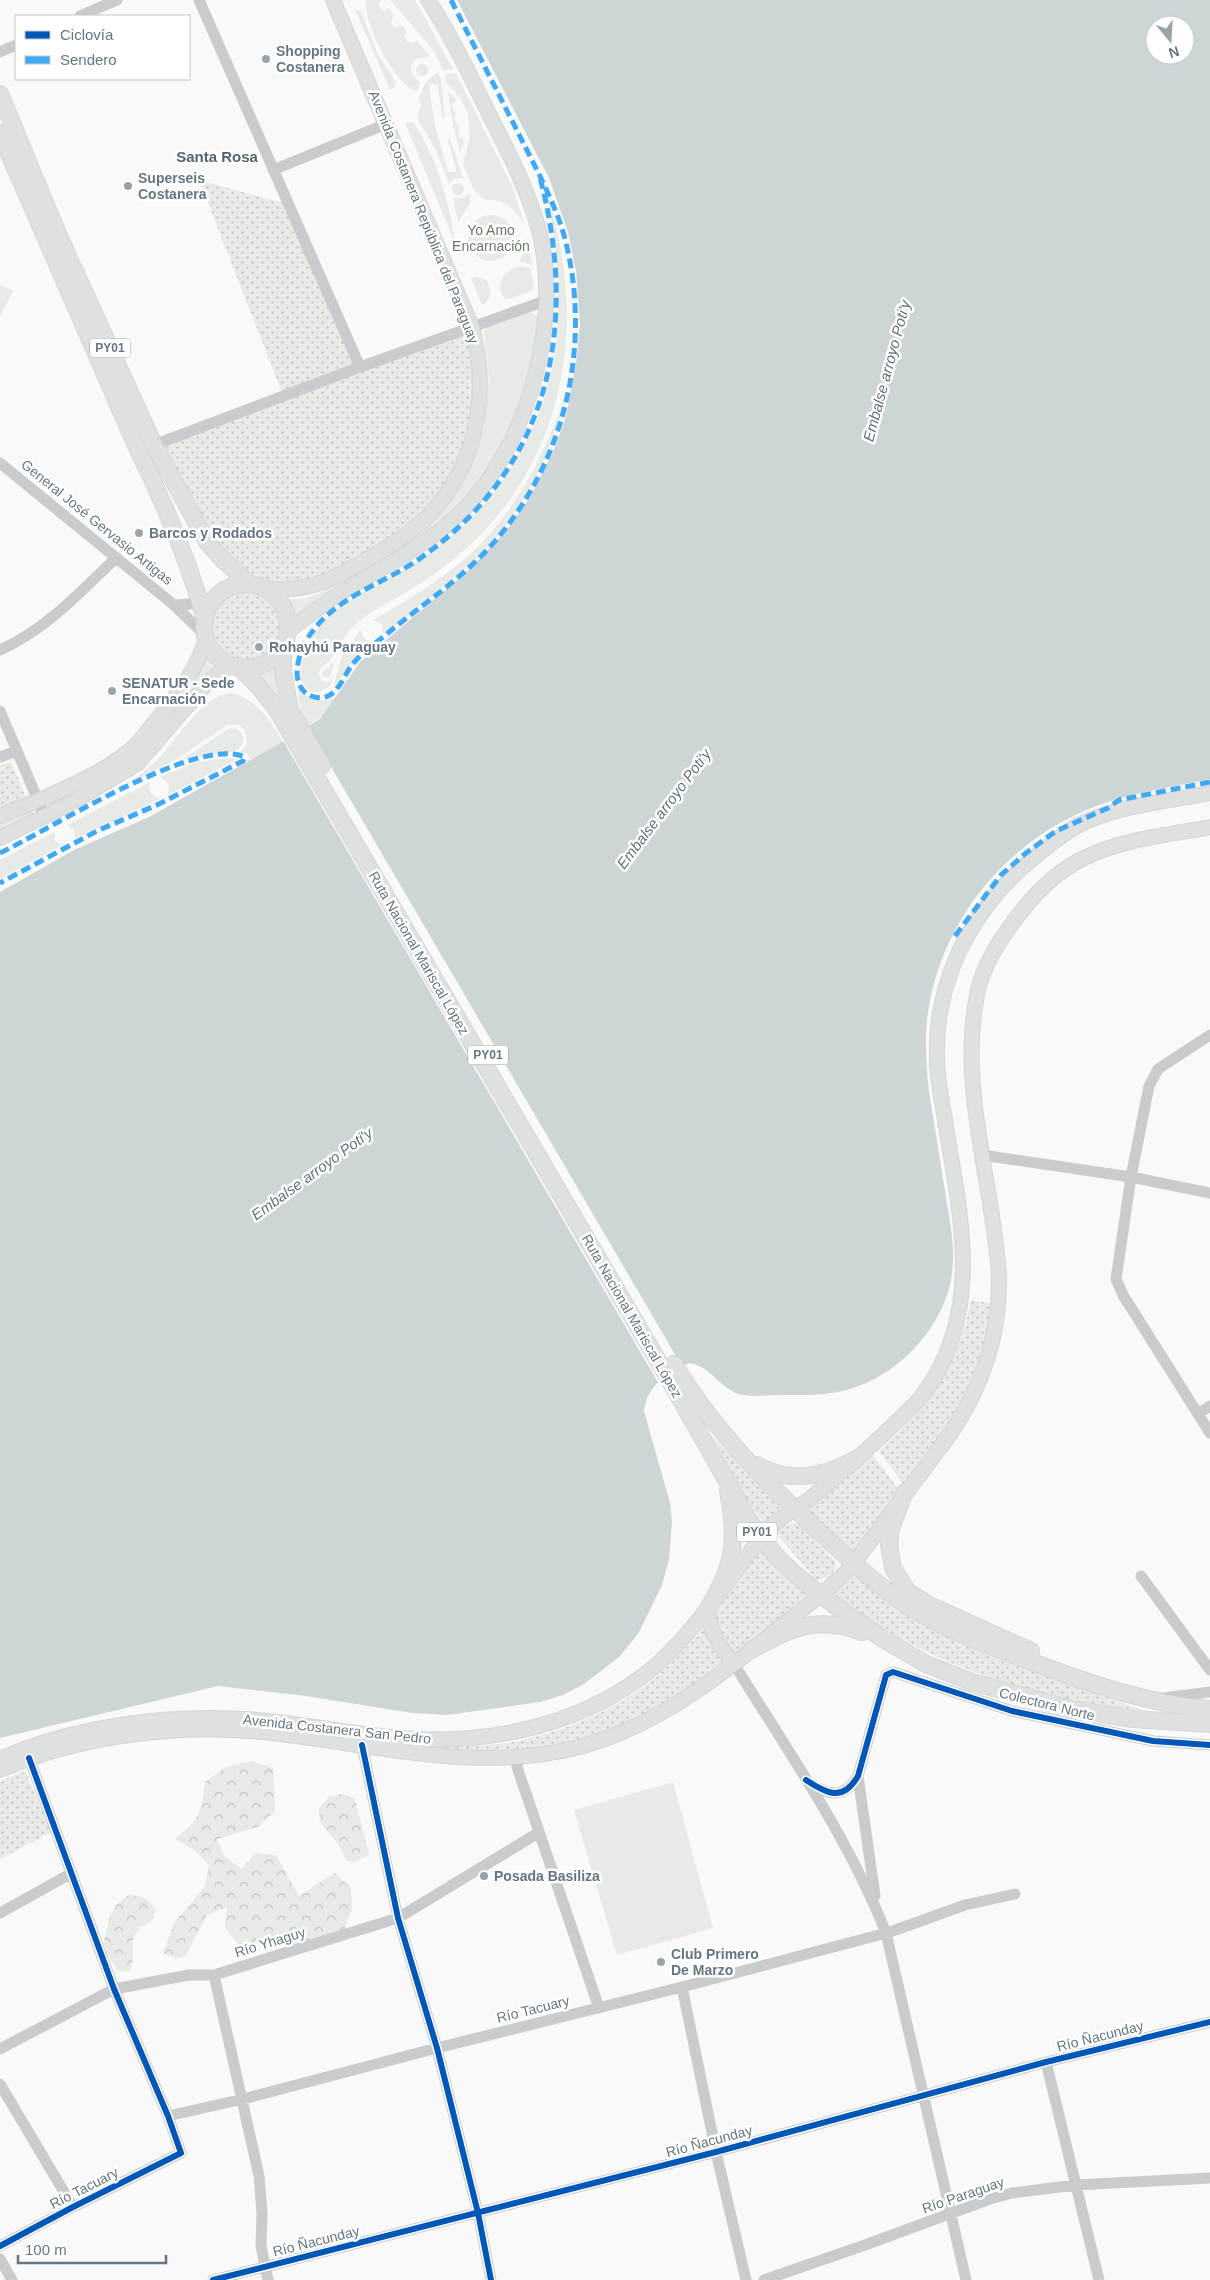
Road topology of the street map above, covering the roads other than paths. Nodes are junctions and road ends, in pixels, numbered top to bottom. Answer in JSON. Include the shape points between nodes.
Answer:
{"nodes":[{"id":1,"x":117,"y":0,"type":"edge"},
{"id":2,"x":199,"y":0,"type":"edge"},
{"id":3,"x":332,"y":0,"type":"edge"},
{"id":4,"x":428,"y":0,"type":"edge"},
{"id":5,"x":82,"y":15,"type":"edge"},
{"id":6,"x":15,"y":45,"type":"edge"},
{"id":7,"x":0,"y":52,"type":"edge"},
{"id":8,"x":0,"y":94,"type":"edge"},
{"id":9,"x":386,"y":124,"type":"junction"},
{"id":10,"x":0,"y":134,"type":"edge"},
{"id":11,"x":274,"y":170,"type":"junction"},
{"id":12,"x":545,"y":301,"type":"junction"},
{"id":13,"x":472,"y":327,"type":"junction"},
{"id":14,"x":360,"y":367,"type":"junction"},
{"id":15,"x":154,"y":445,"type":"junction"},
{"id":16,"x":0,"y":463,"type":"edge"},
{"id":17,"x":116,"y":558,"type":"junction"},
{"id":18,"x":249,"y":583,"type":"junction"},
{"id":19,"x":268,"y":589,"type":"junction"},
{"id":20,"x":174,"y":605,"type":"junction"},
{"id":21,"x":206,"y":605,"type":"junction"},
{"id":22,"x":288,"y":631,"type":"junction"},
{"id":23,"x":205,"y":637,"type":"junction"},
{"id":24,"x":283,"y":647,"type":"junction"},
{"id":25,"x":0,"y":650,"type":"edge"},
{"id":26,"x":235,"y":666,"type":"junction"},
{"id":27,"x":0,"y":711,"type":"edge"},
{"id":28,"x":293,"y":727,"type":"junction"},
{"id":29,"x":16,"y":751,"type":"junction"},
{"id":30,"x":0,"y":757,"type":"edge"},
{"id":31,"x":1210,"y":793,"type":"edge"},
{"id":32,"x":38,"y":801,"type":"junction"},
{"id":33,"x":0,"y":816,"type":"edge"},
{"id":34,"x":45,"y":817,"type":"junction"},
{"id":35,"x":1210,"y":827,"type":"edge"},
{"id":36,"x":0,"y":838,"type":"edge"},
{"id":37,"x":1210,"y":1035,"type":"edge"},
{"id":38,"x":982,"y":1155,"type":"junction"},
{"id":39,"x":1131,"y":1177,"type":"junction"},
{"id":40,"x":1210,"y":1193,"type":"edge"},
{"id":41,"x":679,"y":1385,"type":"junction"},
{"id":42,"x":1210,"y":1406,"type":"edge"},
{"id":43,"x":1198,"y":1414,"type":"junction"},
{"id":44,"x":1210,"y":1433,"type":"edge"},
{"id":45,"x":733,"y":1447,"type":"junction"},
{"id":46,"x":856,"y":1459,"type":"junction"},
{"id":47,"x":724,"y":1477,"type":"junction"},
{"id":48,"x":906,"y":1492,"type":"junction"},
{"id":49,"x":795,"y":1509,"type":"junction"},
{"id":50,"x":762,"y":1538,"type":"junction"},
{"id":51,"x":854,"y":1563,"type":"junction"},
{"id":52,"x":1141,"y":1576,"type":"dead end"},
{"id":53,"x":819,"y":1594,"type":"junction"},
{"id":54,"x":707,"y":1610,"type":"junction"},
{"id":55,"x":883,"y":1639,"type":"junction"},
{"id":56,"x":751,"y":1650,"type":"junction"},
{"id":57,"x":734,"y":1664,"type":"junction"},
{"id":58,"x":1051,"y":1669,"type":"junction"},
{"id":59,"x":1210,"y":1670,"type":"edge"},
{"id":60,"x":1210,"y":1692,"type":"edge"},
{"id":61,"x":1151,"y":1700,"type":"junction"},
{"id":62,"x":1210,"y":1709,"type":"edge"},
{"id":63,"x":1210,"y":1724,"type":"edge"},
{"id":64,"x":362,"y":1745,"type":"junction"},
{"id":65,"x":1210,"y":1745,"type":"edge"},
{"id":66,"x":519,"y":1757,"type":"junction"},
{"id":67,"x":29,"y":1758,"type":"junction"},
{"id":68,"x":0,"y":1759,"type":"edge"},
{"id":69,"x":0,"y":1770,"type":"edge"},
{"id":70,"x":858,"y":1776,"type":"junction"},
{"id":71,"x":806,"y":1780,"type":"junction"},
{"id":72,"x":538,"y":1833,"type":"junction"},
{"id":73,"x":72,"y":1873,"type":"junction"},
{"id":74,"x":1015,"y":1894,"type":"dead end"},
{"id":75,"x":878,"y":1912,"type":"junction"},
{"id":76,"x":0,"y":1913,"type":"edge"},
{"id":77,"x":398,"y":1918,"type":"junction"},
{"id":78,"x":886,"y":1933,"type":"junction"},
{"id":79,"x":214,"y":1975,"type":"junction"},
{"id":80,"x":682,"y":1987,"type":"junction"},
{"id":81,"x":114,"y":1989,"type":"junction"},
{"id":82,"x":599,"y":2008,"type":"junction"},
{"id":83,"x":1210,"y":2022,"type":"edge"},
{"id":84,"x":437,"y":2048,"type":"junction"},
{"id":85,"x":0,"y":2050,"type":"edge"},
{"id":86,"x":1046,"y":2062,"type":"junction"},
{"id":87,"x":0,"y":2084,"type":"edge"},
{"id":88,"x":925,"y":2096,"type":"junction"},
{"id":89,"x":243,"y":2100,"type":"junction"},
{"id":90,"x":168,"y":2116,"type":"junction"},
{"id":91,"x":716,"y":2152,"type":"junction"},
{"id":92,"x":1210,"y":2178,"type":"edge"},
{"id":93,"x":1075,"y":2185,"type":"junction"},
{"id":94,"x":73,"y":2207,"type":"junction"},
{"id":95,"x":478,"y":2214,"type":"junction"},
{"id":96,"x":950,"y":2214,"type":"junction"},
{"id":97,"x":0,"y":2246,"type":"edge"},
{"id":98,"x":0,"y":2259,"type":"edge"},
{"id":99,"x":264,"y":2267,"type":"junction"},
{"id":100,"x":12,"y":2280,"type":"edge"},
{"id":101,"x":212,"y":2280,"type":"edge"},
{"id":102,"x":268,"y":2280,"type":"edge"},
{"id":103,"x":491,"y":2280,"type":"edge"},
{"id":104,"x":746,"y":2280,"type":"edge"},
{"id":105,"x":764,"y":2280,"type":"edge"},
{"id":106,"x":966,"y":2280,"type":"edge"},
{"id":107,"x":1099,"y":2280,"type":"edge"}],
"edges":[{"from":1,"to":5,"type":"street"},
{"from":2,"to":11,"type":"street"},
{"from":3,"to":9,"type":"main road","name":"Avenida Costanera República del Paraguay"},
{"from":4,"to":12,"type":"main road","via":[[464,63],[524,186],[543,249]]},
{"from":6,"to":7,"type":"street"},
{"from":8,"to":15,"type":"highway","number":"PY01","via":[[58,234]]},
{"from":9,"to":11,"type":"street"},
{"from":9,"to":13,"type":"main road","name":"Avenida Costanera República del Paraguay"},
{"from":10,"to":21,"type":"highway","number":"PY01"},
{"from":11,"to":14,"type":"street"},
{"from":12,"to":13,"type":"street"},
{"from":12,"to":22,"type":"main road","via":[[540,354],[521,421],[510,446],[485,484],[470,503],[436,533],[400,559],[329,600]]},
{"from":13,"to":14,"type":"street"},
{"from":13,"to":19,"type":"main road","name":"Avenida Costanera República del Paraguay","via":[[480,372],[479,414],[468,454],[437,506],[393,544],[341,575],[310,588]]},
{"from":14,"to":15,"type":"street"},
{"from":15,"to":18,"type":"highway","number":"PY01","via":[[207,542]]},
{"from":16,"to":17,"type":"street","name":"General José Gervasio Artigas"},
{"from":17,"to":20,"type":"street","name":"General José Gervasio Artigas"},
{"from":17,"to":25,"type":"street","via":[[60,611],[17,642]]},
{"from":18,"to":19,"type":"highway","number":"PY01"},
{"from":18,"to":21,"type":"highway","via":[[230,586]]},
{"from":19,"to":22,"type":"highway","name":"Ruta Nacional Mariscal López","number":"PY01","via":[[284,607]]},
{"from":20,"to":21,"type":"street","name":"General José Gervasio Artigas"},
{"from":20,"to":23,"type":"street","name":"General José Gervasio Artigas"},
{"from":21,"to":23,"type":"highway","number":"PY01"},
{"from":22,"to":24,"type":"highway","name":"Ruta Nacional Mariscal López","number":"PY01"},
{"from":23,"to":26,"type":"highway","name":"Ruta Nacional Mariscal López","number":"PY01","via":[[219,659]]},
{"from":23,"to":32,"type":"main road","via":[[190,678],[136,744],[107,766]]},
{"from":24,"to":26,"type":"highway","via":[[264,664],[252,668]]},
{"from":24,"to":28,"type":"highway","name":"Ruta Nacional Mariscal López","number":"PY01","via":[[286,694]]},
{"from":26,"to":28,"type":"highway","name":"Ruta Nacional Mariscal López","number":"PY01","via":[[260,688]]},
{"from":26,"to":34,"type":"main road","via":[[208,682],[138,763]]},
{"from":27,"to":29,"type":"street"},
{"from":28,"to":41,"type":"highway","name":"Ruta Nacional Mariscal López","number":"PY01"},
{"from":29,"to":30,"type":"street"},
{"from":29,"to":32,"type":"street"},
{"from":31,"to":46,"type":"main road","name":"Avenida Costanera San Pedro","via":[[1114,812],[1079,824],[1015,873],[988,902],[964,940],[941,1007],[937,1045],[939,1083],[963,1255],[962,1295],[956,1331],[938,1370],[917,1402]]},
{"from":32,"to":33,"type":"main road"},
{"from":32,"to":34,"type":"street"},
{"from":34,"to":36,"type":"main road"},
{"from":35,"to":38,"type":"main road","name":"Avenida Costanera San Pedro","via":[[1111,846],[1064,869],[1032,896],[999,940],[977,994],[972,1043],[972,1088]]},
{"from":37,"to":39,"type":"street","via":[[1158,1069],[1149,1086]]},
{"from":38,"to":39,"type":"street"},
{"from":38,"to":48,"type":"main road","name":"Avenida Costanera San Pedro","via":[[999,1282],[993,1343],[964,1414]]},
{"from":39,"to":40,"type":"street"},
{"from":39,"to":43,"type":"street","via":[[1116,1279]]},
{"from":41,"to":45,"type":"highway","name":"Ruta Nacional Mariscal López","number":"PY01"},
{"from":41,"to":47,"type":"highway","name":"Ruta Nacional Mariscal López","number":"PY01"},
{"from":42,"to":43,"type":"street"},
{"from":43,"to":44,"type":"street"},
{"from":45,"to":46,"type":"highway","via":[[766,1470],[792,1477],[821,1475]]},
{"from":45,"to":49,"type":"highway","name":"Ruta Nacional Mariscal López","number":"PY01"},
{"from":46,"to":49,"type":"main road","name":"Avenida Costanera San Pedro"},
{"from":47,"to":50,"type":"highway","name":"Ruta Nacional Mariscal López","number":"PY01"},
{"from":47,"to":54,"type":"highway","via":[[733,1524],[732,1556],[722,1587]]},
{"from":48,"to":51,"type":"main road","name":"Avenida Costanera San Pedro"},
{"from":48,"to":58,"type":"highway","via":[[891,1528],[889,1546],[893,1568],[908,1592],[931,1606],[1032,1652]]},
{"from":49,"to":50,"type":"main road","name":"Avenida Costanera San Pedro","via":[[776,1522]]},
{"from":49,"to":51,"type":"highway","name":"Ruta Nacional Mariscal López","number":"PY01"},
{"from":50,"to":53,"type":"highway","name":"Ruta Nacional Mariscal López","number":"PY01","via":[[776,1556]]},
{"from":50,"to":54,"type":"main road","name":"Avenida Costanera San Pedro"},
{"from":51,"to":53,"type":"main road","name":"Avenida Costanera San Pedro"},
{"from":51,"to":58,"type":"highway","name":"Ruta Nacional Mariscal López","number":"PY01","via":[[908,1606],[946,1628]]},
{"from":52,"to":59,"type":"street"},
{"from":53,"to":55,"type":"highway","name":"Ruta Nacional Mariscal López","number":"PY01"},
{"from":53,"to":56,"type":"main road","name":"Avenida Costanera San Pedro"},
{"from":54,"to":57,"type":"main road","via":[[716,1640]]},
{"from":54,"to":68,"type":"main road","name":"Avenida Costanera San Pedro","via":[[655,1666],[617,1693],[543,1726],[445,1740],[404,1738],[275,1721],[195,1718],[87,1732],[24,1748]]},
{"from":55,"to":56,"type":"highway","via":[[846,1626],[817,1624],[786,1631]]},
{"from":55,"to":63,"type":"highway","name":"Ruta Nacional Mariscal López","number":"PY01","via":[[926,1664],[972,1682],[1040,1702],[1133,1719]]},
{"from":56,"to":57,"type":"main road","name":"Avenida Costanera San Pedro"},
{"from":57,"to":66,"type":"main road","name":"Avenida Costanera San Pedro","via":[[672,1706],[625,1732],[575,1748]]},
{"from":57,"to":71,"type":"street"},
{"from":58,"to":61,"type":"highway","name":"Ruta Nacional Mariscal López","number":"PY01"},
{"from":60,"to":61,"type":"street"},
{"from":61,"to":62,"type":"highway","name":"Ruta Nacional Mariscal López","number":"PY01"},
{"from":64,"to":66,"type":"main road","name":"Avenida Costanera San Pedro","via":[[460,1758]]},
{"from":64,"to":67,"type":"main road","name":"Avenida Costanera San Pedro","via":[[270,1733],[175,1730],[104,1739]]},
{"from":64,"to":77,"type":"street"},
{"from":65,"to":70,"type":"street","name":"Colectora Norte","via":[[1153,1741],[1012,1711],[893,1672],[886,1675]]},
{"from":66,"to":72,"type":"street","via":[[517,1767]]},
{"from":67,"to":69,"type":"main road","name":"Avenida Costanera San Pedro"},
{"from":67,"to":73,"type":"street"},
{"from":70,"to":71,"type":"street","via":[[852,1787],[832,1794]]},
{"from":70,"to":75,"type":"street"},
{"from":71,"to":75,"type":"street"},
{"from":72,"to":77,"type":"street","name":"Río Yhaguy"},
{"from":72,"to":82,"type":"street"},
{"from":73,"to":76,"type":"street"},
{"from":73,"to":81,"type":"street"},
{"from":74,"to":78,"type":"street","name":"Río Tacuary","via":[[966,1905]]},
{"from":75,"to":78,"type":"street"},
{"from":77,"to":79,"type":"street","name":"Río Yhaguy"},
{"from":77,"to":84,"type":"street"},
{"from":78,"to":80,"type":"street","name":"Río Tacuary"},
{"from":78,"to":88,"type":"street"},
{"from":79,"to":81,"type":"street","name":"Río Yhaguy","via":[[189,1975]]},
{"from":79,"to":89,"type":"street"},
{"from":80,"to":82,"type":"street","name":"Río Tacuary"},
{"from":80,"to":91,"type":"street"},
{"from":81,"to":85,"type":"street","name":"Río Yhaguy"},
{"from":81,"to":90,"type":"street"},
{"from":82,"to":84,"type":"street","name":"Río Tacuary"},
{"from":83,"to":86,"type":"street","name":"Río Ñacunday"},
{"from":84,"to":89,"type":"street","name":"Río Tacuary"},
{"from":84,"to":95,"type":"street"},
{"from":86,"to":88,"type":"street","name":"Río Ñacunday"},
{"from":86,"to":93,"type":"street"},
{"from":87,"to":94,"type":"street"},
{"from":88,"to":91,"type":"street","name":"Río Ñacunday"},
{"from":88,"to":96,"type":"street"},
{"from":89,"to":90,"type":"street","name":"Río Tacuary"},
{"from":89,"to":99,"type":"street","via":[[259,2176],[260,2246]]},
{"from":90,"to":94,"type":"street","name":"Río Tacuary","via":[[181,2153]]},
{"from":91,"to":95,"type":"street","name":"Río Ñacunday"},
{"from":91,"to":104,"type":"street"},
{"from":92,"to":93,"type":"street","name":"Río Paraguay"},
{"from":93,"to":96,"type":"street","name":"Río Paraguay","via":[[1012,2193]]},
{"from":93,"to":107,"type":"street"},
{"from":94,"to":97,"type":"street","name":"Río Tacuary"},
{"from":95,"to":99,"type":"street","name":"Río Ñacunday"},
{"from":95,"to":103,"type":"street"},
{"from":96,"to":105,"type":"street","name":"Río Paraguay"},
{"from":96,"to":106,"type":"street"},
{"from":98,"to":100,"type":"street"},
{"from":99,"to":101,"type":"street","name":"Río Ñacunday"},
{"from":99,"to":102,"type":"street"}]}
